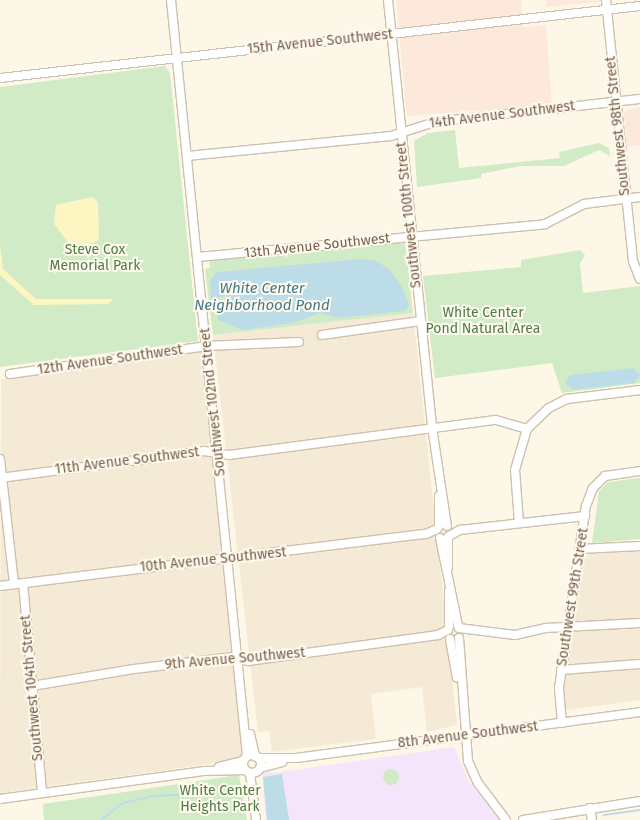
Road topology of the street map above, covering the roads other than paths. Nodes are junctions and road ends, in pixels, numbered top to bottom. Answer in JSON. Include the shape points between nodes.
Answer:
{"nodes":[{"id":1,"x":171,"y":0,"type":"edge"},
{"id":2,"x":388,"y":0,"type":"edge"},
{"id":3,"x":606,"y":0,"type":"edge"},
{"id":4,"x":640,"y":6,"type":"edge"},
{"id":5,"x":607,"y":10,"type":"junction"},
{"id":6,"x":391,"y":34,"type":"junction"},
{"id":7,"x":177,"y":56,"type":"junction"},
{"id":8,"x":0,"y":78,"type":"edge"},
{"id":9,"x":640,"y":99,"type":"edge"},
{"id":10,"x":615,"y":102,"type":"junction"},
{"id":11,"x":400,"y":131,"type":"junction"},
{"id":12,"x":187,"y":156,"type":"junction"},
{"id":13,"x":640,"y":197,"type":"edge"},
{"id":14,"x":626,"y":199,"type":"junction"},
{"id":15,"x":411,"y":236,"type":"junction"},
{"id":16,"x":198,"y":257,"type":"junction"},
{"id":17,"x":640,"y":279,"type":"edge"},
{"id":18,"x":420,"y":321,"type":"junction"},
{"id":19,"x":322,"y":335,"type":"dead end"},
{"id":20,"x":299,"y":342,"type":"dead end"},
{"id":21,"x":207,"y":346,"type":"junction"},
{"id":22,"x":10,"y":374,"type":"dead end"},
{"id":23,"x":640,"y":390,"type":"edge"},
{"id":24,"x":432,"y":427,"type":"junction"},
{"id":25,"x":526,"y":428,"type":"junction"},
{"id":26,"x":219,"y":456,"type":"junction"},
{"id":27,"x":0,"y":459,"type":"edge"},
{"id":28,"x":640,"y":471,"type":"edge"},
{"id":29,"x":1,"y":478,"type":"edge"},
{"id":30,"x":439,"y":489,"type":"junction"},
{"id":31,"x":585,"y":516,"type":"junction"},
{"id":32,"x":519,"y":523,"type":"junction"},
{"id":33,"x":448,"y":526,"type":"junction"},
{"id":34,"x":460,"y":530,"type":"junction"},
{"id":35,"x":442,"y":534,"type":"junction"},
{"id":36,"x":640,"y":546,"type":"edge"},
{"id":37,"x":580,"y":549,"type":"junction"},
{"id":38,"x":230,"y":558,"type":"junction"},
{"id":39,"x":23,"y":583,"type":"junction"},
{"id":40,"x":14,"y":584,"type":"junction"},
{"id":41,"x":0,"y":586,"type":"edge"},
{"id":42,"x":640,"y":623,"type":"edge"},
{"id":43,"x":567,"y":628,"type":"junction"},
{"id":44,"x":452,"y":631,"type":"junction"},
{"id":45,"x":472,"y":631,"type":"junction"},
{"id":46,"x":460,"y":637,"type":"junction"},
{"id":47,"x":240,"y":659,"type":"junction"},
{"id":48,"x":640,"y":664,"type":"edge"},
{"id":49,"x":561,"y":670,"type":"junction"},
{"id":50,"x":459,"y":684,"type":"junction"},
{"id":51,"x":32,"y":686,"type":"junction"},
{"id":52,"x":640,"y":712,"type":"edge"},
{"id":53,"x":562,"y":723,"type":"junction"},
{"id":54,"x":464,"y":736,"type":"junction"},
{"id":55,"x":251,"y":758,"type":"junction"},
{"id":56,"x":296,"y":758,"type":"junction"},
{"id":57,"x":252,"y":770,"type":"junction"},
{"id":58,"x":205,"y":771,"type":"junction"},
{"id":59,"x":42,"y":794,"type":"junction"},
{"id":60,"x":0,"y":799,"type":"edge"},
{"id":61,"x":640,"y":801,"type":"edge"},
{"id":62,"x":590,"y":808,"type":"junction"},
{"id":63,"x":256,"y":818,"type":"edge"},
{"id":64,"x":506,"y":820,"type":"edge"},
{"id":65,"x":523,"y":820,"type":"edge"},
{"id":66,"x":592,"y":820,"type":"edge"}],
"edges":[{"from":1,"to":7,"type":"street","name":"Southwest 102nd Street"},
{"from":2,"to":6,"type":"street","name":"Southwest 100th Street"},
{"from":3,"to":5,"type":"street","name":"Southwest 98th Street"},
{"from":4,"to":5,"type":"street","name":"15th Avenue Southwest"},
{"from":5,"to":6,"type":"street","name":"15th Avenue Southwest"},
{"from":5,"to":10,"type":"street","name":"Southwest 98th Street"},
{"from":6,"to":7,"type":"street","name":"15th Avenue Southwest"},
{"from":6,"to":11,"type":"street","name":"Southwest 100th Street"},
{"from":7,"to":8,"type":"street","name":"15th Avenue Southwest"},
{"from":7,"to":12,"type":"street","name":"Southwest 102nd Street"},
{"from":9,"to":10,"type":"street","name":"14th Avenue Southwest"},
{"from":10,"to":11,"type":"street","name":"14th Avenue Southwest","via":[[435,122]]},
{"from":10,"to":14,"type":"street","name":"Southwest 98th Street"},
{"from":11,"to":12,"type":"street","name":"14th Avenue Southwest"},
{"from":11,"to":15,"type":"street","name":"Southwest 100th Street"},
{"from":12,"to":16,"type":"street","name":"Southwest 102nd Street"},
{"from":13,"to":14,"type":"street","name":"13th Avenue Southwest"},
{"from":14,"to":15,"type":"street","name":"13th Avenue Southwest","via":[[584,204],[546,224]]},
{"from":14,"to":17,"type":"street","name":"Southwest 98th Street","via":[[633,263]]},
{"from":15,"to":16,"type":"street","name":"13th Avenue Southwest"},
{"from":15,"to":18,"type":"street","name":"Southwest 100th Street"},
{"from":16,"to":21,"type":"street","name":"Southwest 102nd Street"},
{"from":18,"to":19,"type":"street"},
{"from":18,"to":24,"type":"street","name":"Southwest 100th Street"},
{"from":20,"to":21,"type":"street","name":"12th Avenue Southwest"},
{"from":21,"to":22,"type":"street","name":"12th Avenue Southwest"},
{"from":21,"to":26,"type":"street","name":"Southwest 102nd Street"},
{"from":23,"to":25,"type":"street","via":[[567,399],[549,408]]},
{"from":24,"to":25,"type":"street","name":"11th Avenue Southwest","via":[[496,420]]},
{"from":24,"to":26,"type":"street","name":"11th Avenue Southwest"},
{"from":24,"to":30,"type":"street","name":"Southwest 100th Street"},
{"from":25,"to":32,"type":"street","via":[[515,470]]},
{"from":26,"to":29,"type":"street","name":"11th Avenue Southwest","via":[[204,451]]},
{"from":26,"to":38,"type":"street","name":"Southwest 102nd Street"},
{"from":27,"to":29,"type":"street"},
{"from":28,"to":31,"type":"street","name":"Southwest 99th Street","via":[[605,476],[593,488]]},
{"from":29,"to":40,"type":"street"},
{"from":30,"to":33,"type":"street","name":"Southwest 100th Street"},
{"from":30,"to":35,"type":"street","name":"Southwest 100th Street"},
{"from":31,"to":32,"type":"street","name":"10th Avenue Southwest"},
{"from":31,"to":37,"type":"street","name":"Southwest 99th Street"},
{"from":32,"to":34,"type":"street","name":"10th Avenue Southwest"},
{"from":33,"to":34,"type":"street","name":"10th Avenue Southwest"},
{"from":33,"to":35,"type":"street","name":"10th Avenue Southwest"},
{"from":34,"to":35,"type":"street","name":"10th Avenue Southwest"},
{"from":35,"to":38,"type":"street","name":"10th Avenue Southwest"},
{"from":35,"to":44,"type":"street","name":"Southwest 100th Street"},
{"from":36,"to":37,"type":"street"},
{"from":37,"to":43,"type":"street","name":"Southwest 99th Street"},
{"from":38,"to":39,"type":"street","name":"10th Avenue Southwest"},
{"from":38,"to":47,"type":"street","name":"Southwest 102nd Street"},
{"from":39,"to":40,"type":"street","name":"10th Avenue Southwest"},
{"from":39,"to":51,"type":"street","name":"Southwest 104th Street"},
{"from":40,"to":41,"type":"street","name":"10th Avenue Southwest"},
{"from":42,"to":43,"type":"street","name":"9th Avenue Southwest"},
{"from":43,"to":45,"type":"street","name":"9th Avenue Southwest","via":[[515,635]]},
{"from":43,"to":49,"type":"street","name":"Southwest 99th Street"},
{"from":44,"to":45,"type":"street","name":"9th Avenue Southwest"},
{"from":44,"to":46,"type":"street"},
{"from":44,"to":47,"type":"street","name":"9th Avenue Southwest"},
{"from":44,"to":50,"type":"street","name":"Southwest 100th Street"},
{"from":45,"to":46,"type":"street"},
{"from":46,"to":50,"type":"street","name":"Southwest 100th Street"},
{"from":47,"to":51,"type":"street","name":"9th Avenue Southwest","via":[[134,669]]},
{"from":47,"to":55,"type":"street","name":"Southwest 102nd Street"},
{"from":48,"to":49,"type":"street"},
{"from":49,"to":53,"type":"street","name":"Southwest 99th Street"},
{"from":50,"to":54,"type":"street","name":"Southwest 100th Street"},
{"from":51,"to":59,"type":"street","name":"Southwest 104th Street"},
{"from":52,"to":53,"type":"street","name":"8th Avenue Southwest"},
{"from":53,"to":54,"type":"street","name":"8th Avenue Southwest"},
{"from":54,"to":56,"type":"street","name":"8th Avenue Southwest"},
{"from":54,"to":64,"type":"street","name":"Southwest 100th Street","via":[[472,772]]},
{"from":55,"to":56,"type":"street","name":"8th Avenue Southwest"},
{"from":55,"to":57,"type":"street"},
{"from":55,"to":57,"type":"street"},
{"from":55,"to":58,"type":"street","name":"8th Avenue Southwest"},
{"from":56,"to":57,"type":"street","name":"8th Avenue Southwest"},
{"from":57,"to":58,"type":"street","name":"8th Avenue Southwest"},
{"from":57,"to":63,"type":"street"},
{"from":58,"to":59,"type":"street","name":"8th Avenue Southwest"},
{"from":59,"to":60,"type":"street","name":"8th Avenue Southwest"},
{"from":61,"to":62,"type":"street"},
{"from":62,"to":65,"type":"street"},
{"from":62,"to":66,"type":"street"}]}
